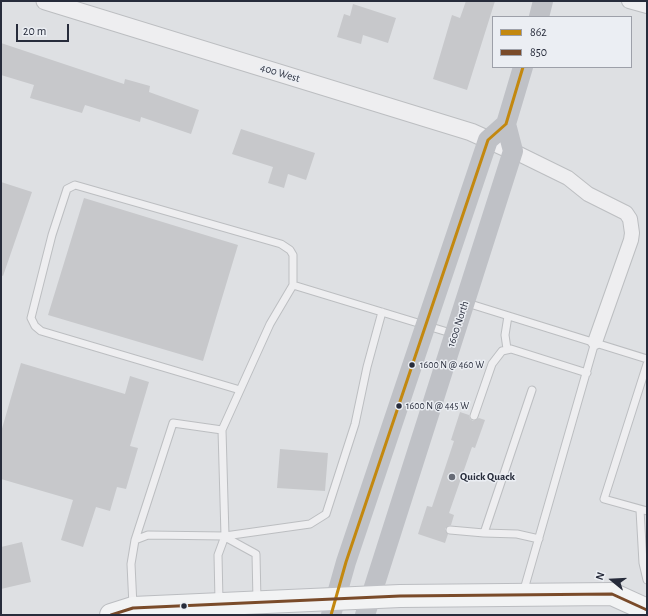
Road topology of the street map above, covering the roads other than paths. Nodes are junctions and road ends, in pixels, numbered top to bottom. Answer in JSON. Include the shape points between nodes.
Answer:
{"nodes":[{"id":1,"x":45,"y":1,"type":"edge"},
{"id":2,"x":543,"y":1,"type":"edge"},
{"id":3,"x":629,"y":1,"type":"edge"},
{"id":4,"x":647,"y":6,"type":"edge"},
{"id":5,"x":539,"y":16,"type":"edge"},
{"id":6,"x":523,"y":68,"type":"edge"},
{"id":7,"x":506,"y":124,"type":"junction"},
{"id":8,"x":488,"y":140,"type":"junction"},
{"id":9,"x":512,"y":151,"type":"junction"},
{"id":10,"x":293,"y":285,"type":"junction"},
{"id":11,"x":465,"y":302,"type":"junction"},
{"id":12,"x":382,"y":312,"type":"junction"},
{"id":13,"x":508,"y":316,"type":"junction"},
{"id":14,"x":426,"y":325,"type":"junction"},
{"id":15,"x":454,"y":334,"type":"junction"},
{"id":16,"x":595,"y":342,"type":"junction"},
{"id":17,"x":507,"y":349,"type":"junction"},
{"id":18,"x":647,"y":360,"type":"edge"},
{"id":19,"x":647,"y":364,"type":"edge"},
{"id":20,"x":587,"y":373,"type":"junction"},
{"id":21,"x":240,"y":390,"type":"junction"},
{"id":22,"x":532,"y":390,"type":"dead end"},
{"id":23,"x":474,"y":416,"type":"dead end"},
{"id":24,"x":222,"y":430,"type":"junction"},
{"id":25,"x":644,"y":511,"type":"edge"},
{"id":26,"x":450,"y":530,"type":"dead end"},
{"id":27,"x":484,"y":533,"type":"junction"},
{"id":28,"x":225,"y":536,"type":"junction"},
{"id":29,"x":540,"y":539,"type":"junction"},
{"id":30,"x":135,"y":540,"type":"junction"},
{"id":31,"x":647,"y":580,"type":"edge"},
{"id":32,"x":522,"y":595,"type":"junction"},
{"id":33,"x":257,"y":601,"type":"junction"},
{"id":34,"x":219,"y":604,"type":"junction"},
{"id":35,"x":334,"y":606,"type":"edge"},
{"id":36,"x":368,"y":606,"type":"edge"},
{"id":37,"x":133,"y":608,"type":"junction"},
{"id":38,"x":647,"y":610,"type":"edge"},
{"id":39,"x":111,"y":615,"type":"edge"}],
"edges":[{"from":1,"to":8,"type":"street","name":"400 West","via":[[466,131]]},
{"from":2,"to":5,"type":"main road"},
{"from":3,"to":4,"type":"street"},
{"from":6,"to":7,"type":"main road","name":"1600 North"},
{"from":7,"to":8,"type":"main road"},
{"from":7,"to":9,"type":"main road","name":"1600 North"},
{"from":8,"to":9,"type":"street","name":"400 West"},
{"from":8,"to":14,"type":"main road"},
{"from":9,"to":11,"type":"main road","name":"1600 North"},
{"from":9,"to":16,"type":"street","via":[[568,178],[588,194],[616,208],[630,219],[631,240]]},
{"from":10,"to":12,"type":"lane"},
{"from":10,"to":21,"type":"lane","via":[[270,324]]},
{"from":10,"to":21,"type":"lane","via":[[293,255],[281,244],[75,185],[66,189],[31,318],[35,326],[41,331]]},
{"from":11,"to":13,"type":"lane"},
{"from":11,"to":15,"type":"main road","name":"1600 North"},
{"from":12,"to":14,"type":"lane"},
{"from":12,"to":28,"type":"lane","via":[[355,424],[326,514],[310,524]]},
{"from":13,"to":16,"type":"lane"},
{"from":13,"to":17,"type":"lane","via":[[505,335]]},
{"from":14,"to":15,"type":"lane"},
{"from":14,"to":35,"type":"main road","via":[[346,562]]},
{"from":15,"to":36,"type":"main road","name":"1600 North"},
{"from":16,"to":18,"type":"lane"},
{"from":16,"to":20,"type":"lane"},
{"from":17,"to":20,"type":"lane"},
{"from":17,"to":23,"type":"lane","via":[[502,350],[492,364]]},
{"from":19,"to":25,"type":"lane","via":[[604,499]]},
{"from":20,"to":29,"type":"lane"},
{"from":21,"to":24,"type":"lane"},
{"from":22,"to":27,"type":"lane"},
{"from":24,"to":28,"type":"lane"},
{"from":24,"to":30,"type":"lane","via":[[173,423]]},
{"from":25,"to":31,"type":"lane","via":[[643,563]]},
{"from":26,"to":27,"type":"lane"},
{"from":27,"to":29,"type":"lane","via":[[517,534]]},
{"from":28,"to":30,"type":"lane","via":[[148,535]]},
{"from":28,"to":33,"type":"lane","via":[[256,554]]},
{"from":28,"to":34,"type":"lane","via":[[218,555]]},
{"from":29,"to":32,"type":"lane"},
{"from":30,"to":37,"type":"lane","via":[[131,564]]},
{"from":32,"to":36,"type":"main road"},
{"from":32,"to":38,"type":"main road","via":[[612,594]]},
{"from":33,"to":34,"type":"main road"},
{"from":33,"to":35,"type":"main road"},
{"from":34,"to":37,"type":"main road"},
{"from":35,"to":36,"type":"main road"},
{"from":37,"to":39,"type":"main road"}]}
